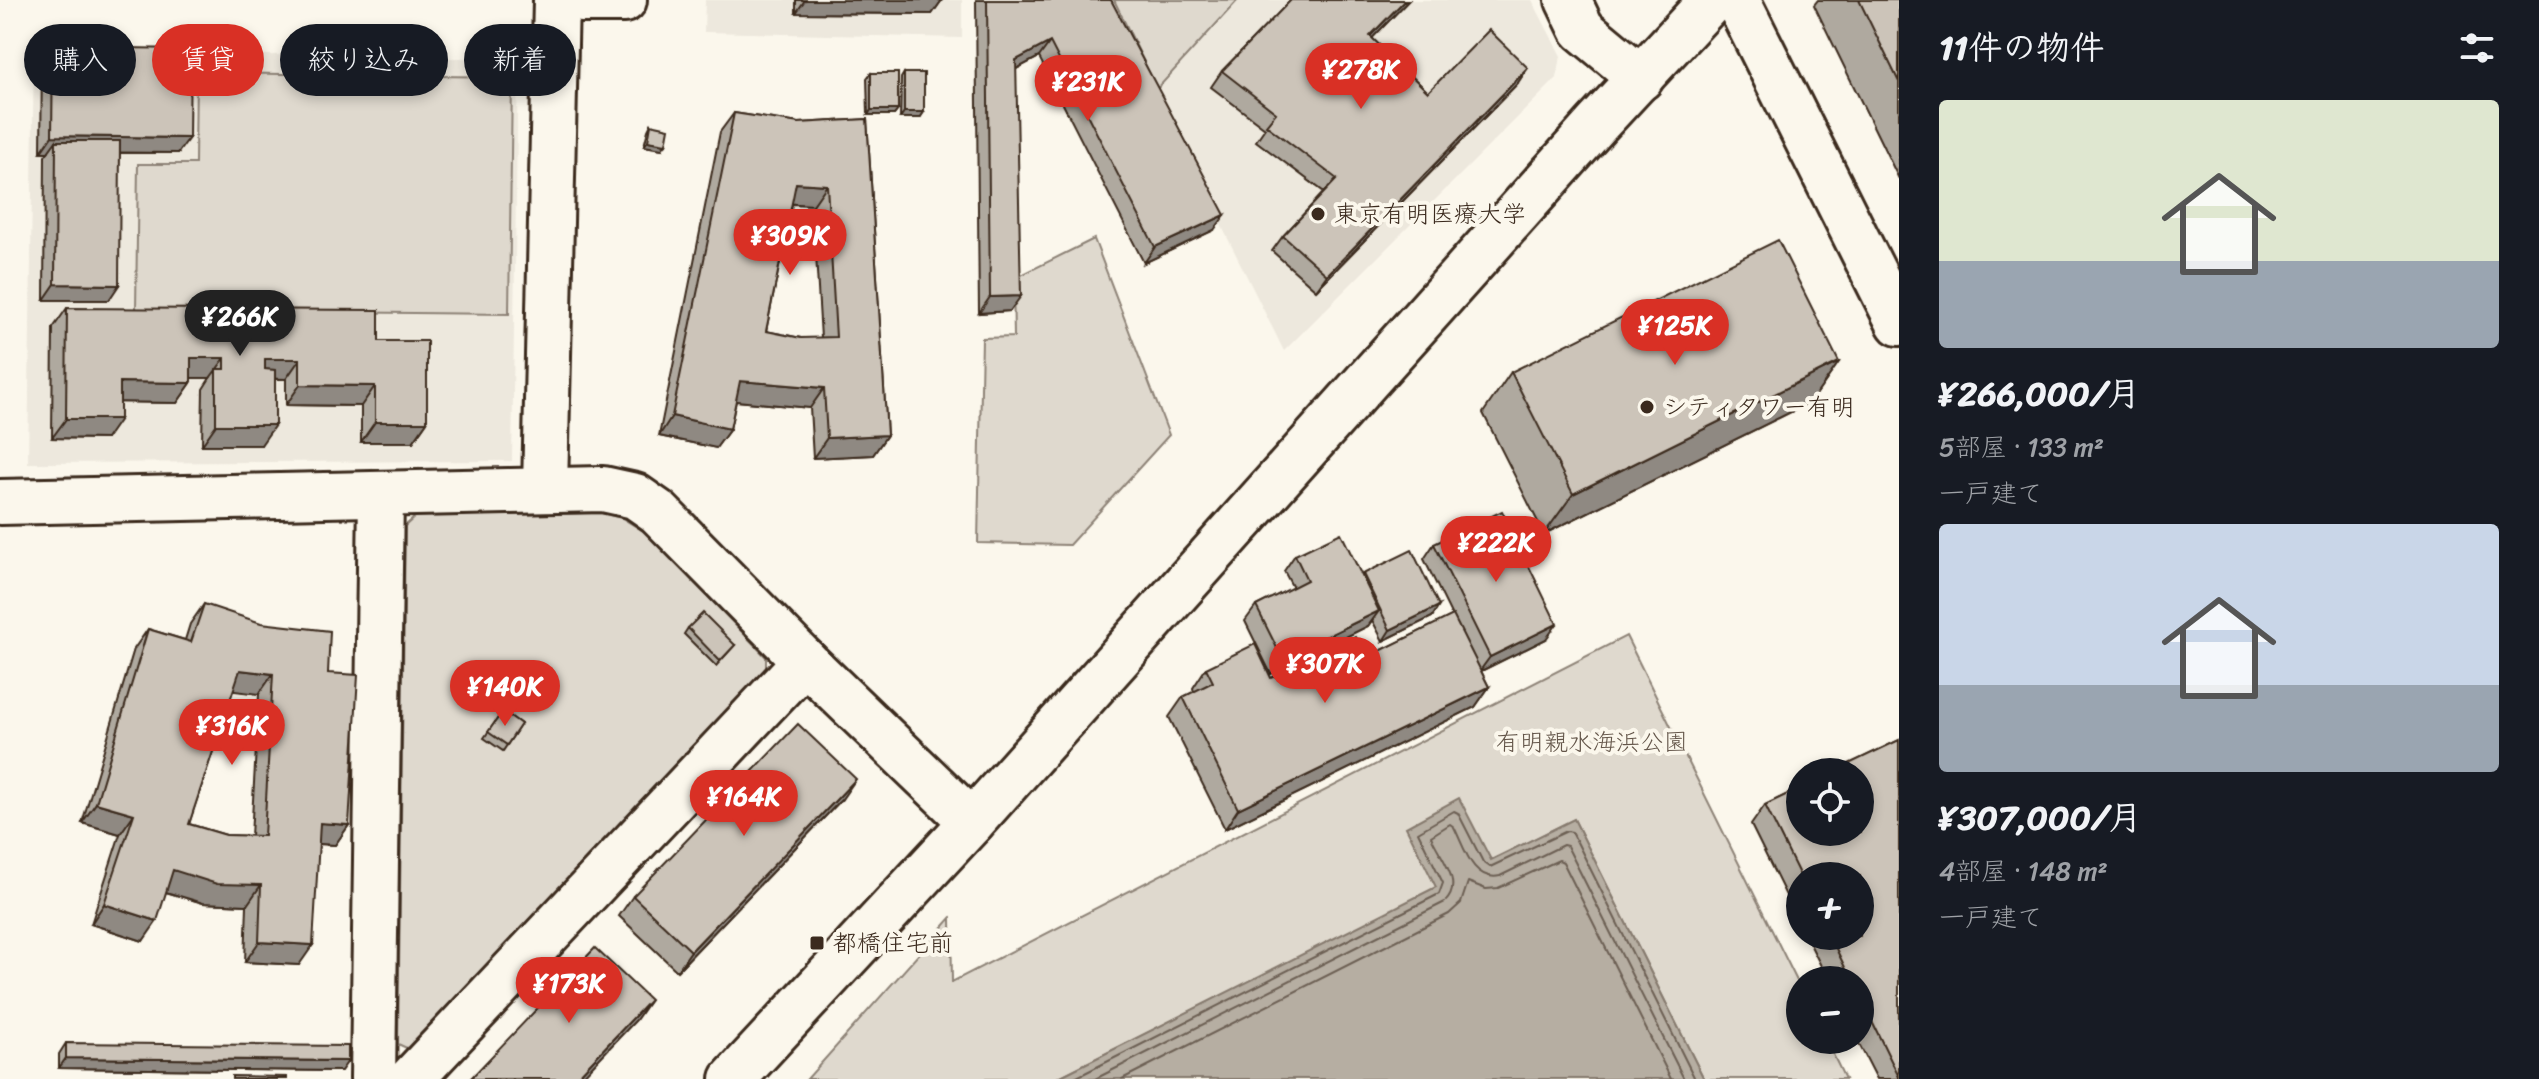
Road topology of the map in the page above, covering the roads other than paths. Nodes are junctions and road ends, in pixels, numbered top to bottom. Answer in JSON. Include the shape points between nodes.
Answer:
{"nodes":[{"id":1,"x":556,"y":0,"type":"edge"},
{"id":2,"x":581,"y":0,"type":"edge"},
{"id":3,"x":624,"y":0,"type":"edge"},
{"id":4,"x":1568,"y":0,"type":"edge"},
{"id":5,"x":1712,"y":0,"type":"edge"},
{"id":6,"x":1737,"y":0,"type":"edge"},
{"id":7,"x":1641,"y":78,"type":"junction"},
{"id":8,"x":1899,"y":323,"type":"edge"},
{"id":9,"x":545,"y":489,"type":"junction"},
{"id":10,"x":381,"y":495,"type":"junction"},
{"id":11,"x":0,"y":502,"type":"edge"},
{"id":12,"x":805,"y":661,"type":"junction"},
{"id":13,"x":972,"y":822,"type":"junction"},
{"id":14,"x":373,"y":1079,"type":"edge"},
{"id":15,"x":411,"y":1079,"type":"edge"},
{"id":16,"x":733,"y":1079,"type":"edge"}],
"edges":[{"from":1,"to":9,"type":"street"},
{"from":2,"to":3,"type":"street"},
{"from":4,"to":7,"type":"street","via":[[1582,29]]},
{"from":5,"to":7,"type":"street"},
{"from":6,"to":8,"type":"street"},
{"from":7,"to":13,"type":"street"},
{"from":9,"to":10,"type":"street"},
{"from":9,"to":12,"type":"street","via":[[619,491],[647,503]]},
{"from":10,"to":11,"type":"street"},
{"from":10,"to":14,"type":"street"},
{"from":12,"to":13,"type":"street"},
{"from":12,"to":15,"type":"street"},
{"from":13,"to":16,"type":"street"}]}
